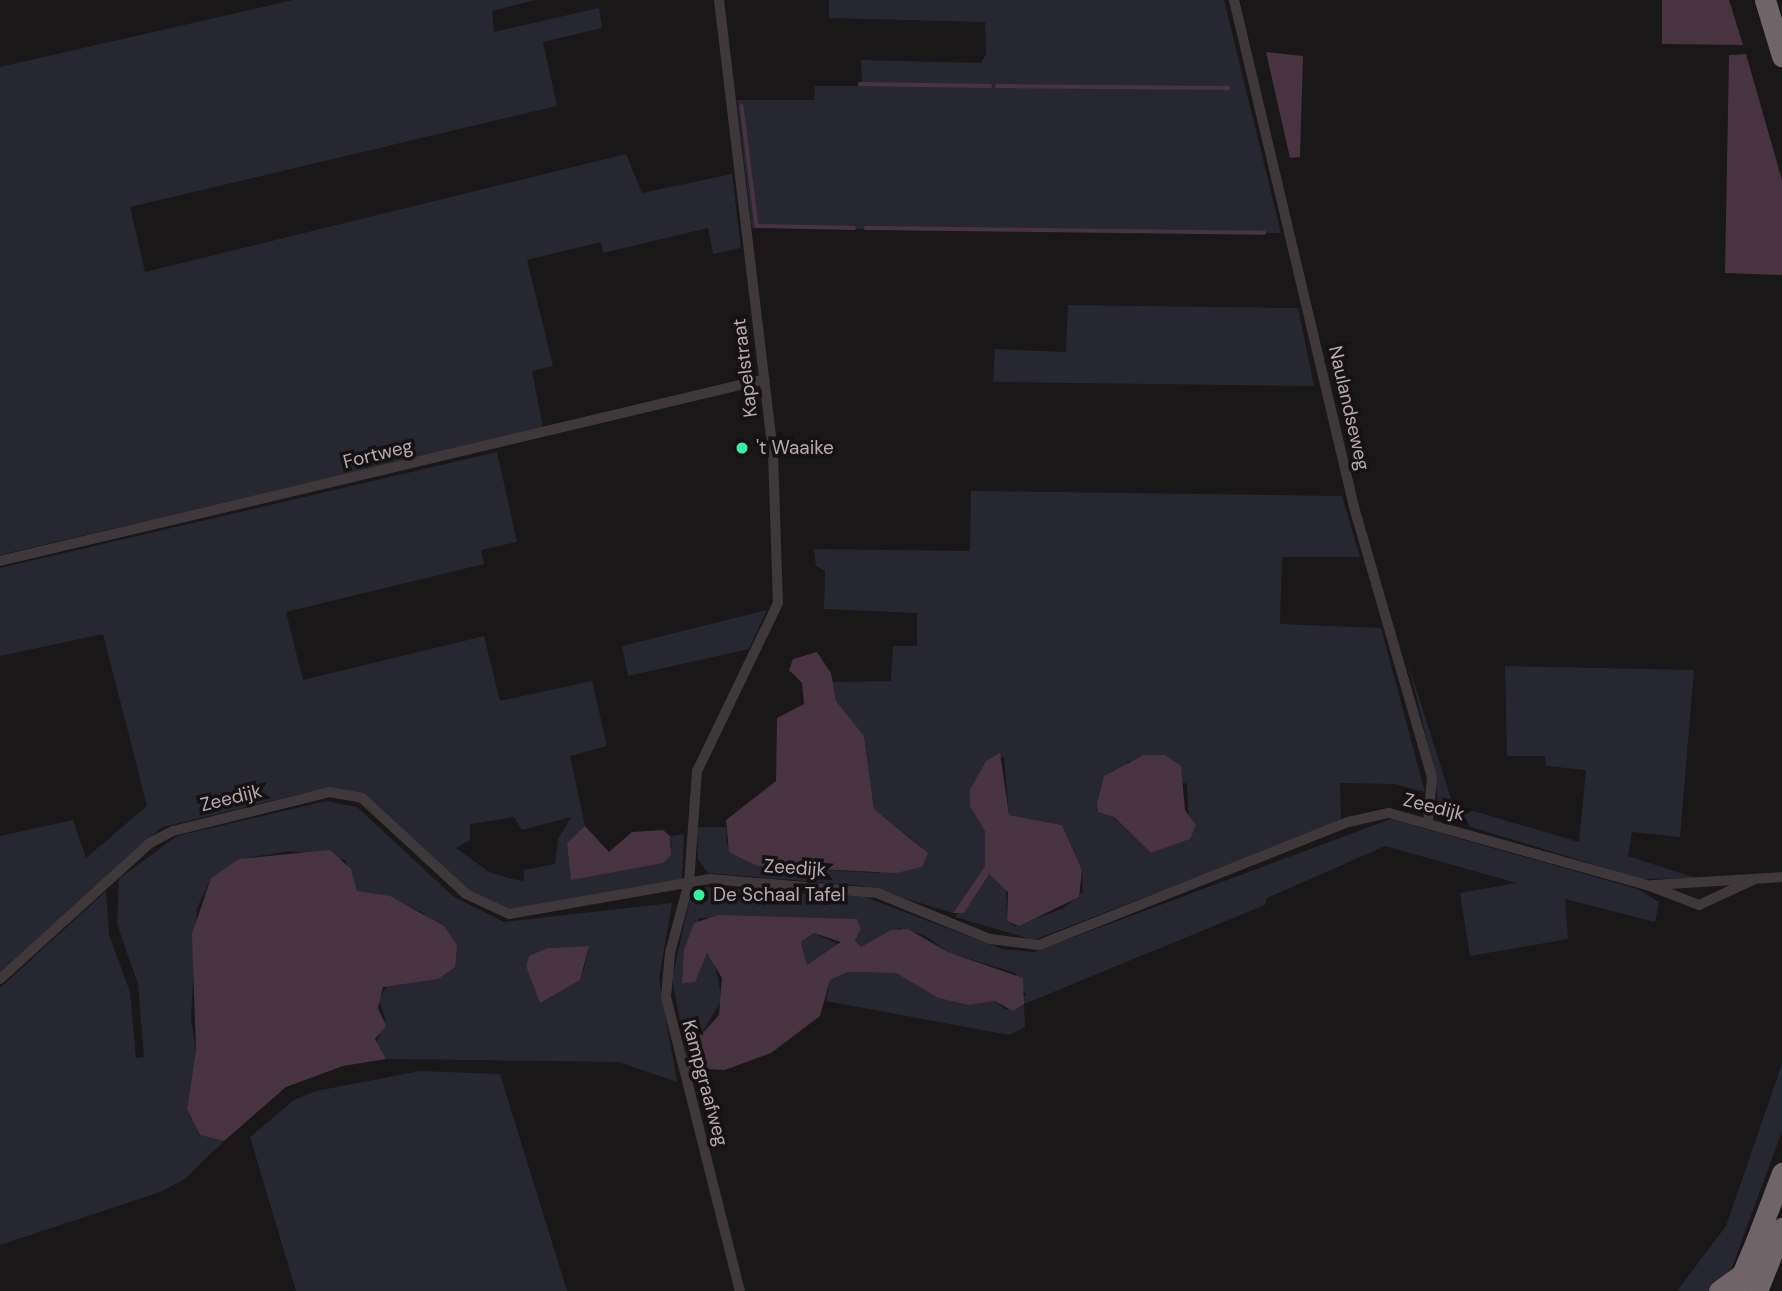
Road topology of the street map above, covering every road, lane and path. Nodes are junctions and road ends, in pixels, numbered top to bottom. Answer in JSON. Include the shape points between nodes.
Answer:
{"nodes":[{"id":1,"x":719,"y":0,"type":"edge"},
{"id":2,"x":1234,"y":0,"type":"edge"},
{"id":3,"x":1765,"y":0,"type":"edge"},
{"id":4,"x":1782,"y":56,"type":"edge"},
{"id":5,"x":765,"y":379,"type":"junction"},
{"id":6,"x":0,"y":562,"type":"edge"},
{"id":7,"x":1428,"y":821,"type":"junction"},
{"id":8,"x":1782,"y":877,"type":"edge"},
{"id":9,"x":1753,"y":880,"type":"junction"},
{"id":10,"x":689,"y":882,"type":"junction"},
{"id":11,"x":1650,"y":886,"type":"junction"},
{"id":12,"x":0,"y":979,"type":"edge"},
{"id":13,"x":1782,"y":1173,"type":"edge"},
{"id":14,"x":1782,"y":1228,"type":"edge"},
{"id":15,"x":1782,"y":1244,"type":"edge"},
{"id":16,"x":740,"y":1291,"type":"edge"},
{"id":17,"x":1719,"y":1291,"type":"edge"},
{"id":18,"x":1735,"y":1291,"type":"edge"},
{"id":19,"x":1757,"y":1291,"type":"edge"}],
"edges":[{"from":1,"to":5,"type":"street","name":"Kapelstraat"},
{"from":2,"to":7,"type":"street","name":"Naulandseweg","via":[[1354,507],[1432,778]]},
{"from":3,"to":4,"type":"highway"},
{"from":5,"to":6,"type":"street","name":"Fortweg"},
{"from":5,"to":10,"type":"street","name":"Kapelstraat","via":[[778,603],[697,771]]},
{"from":7,"to":10,"type":"street","name":"Zeedijk","via":[[1389,813],[1359,818],[1039,945],[990,939],[877,893]]},
{"from":7,"to":11,"type":"street","name":"Zeedijk"},
{"from":8,"to":9,"type":"street","name":"Zeedijk"},
{"from":9,"to":11,"type":"street","name":"Zeedijk"},
{"from":9,"to":11,"type":"street","name":"Zeedijk","via":[[1699,905]]},
{"from":10,"to":12,"type":"street","name":"Zeedijk","via":[[568,909],[509,914],[466,894],[362,798],[329,792],[173,831],[150,843]]},
{"from":10,"to":16,"type":"street","name":"Kampgraafweg","via":[[670,953],[666,998]]},
{"from":13,"to":18,"type":"highway","bridge":true},
{"from":14,"to":19,"type":"highway","bridge":true},
{"from":15,"to":17,"type":"highway"}]}
